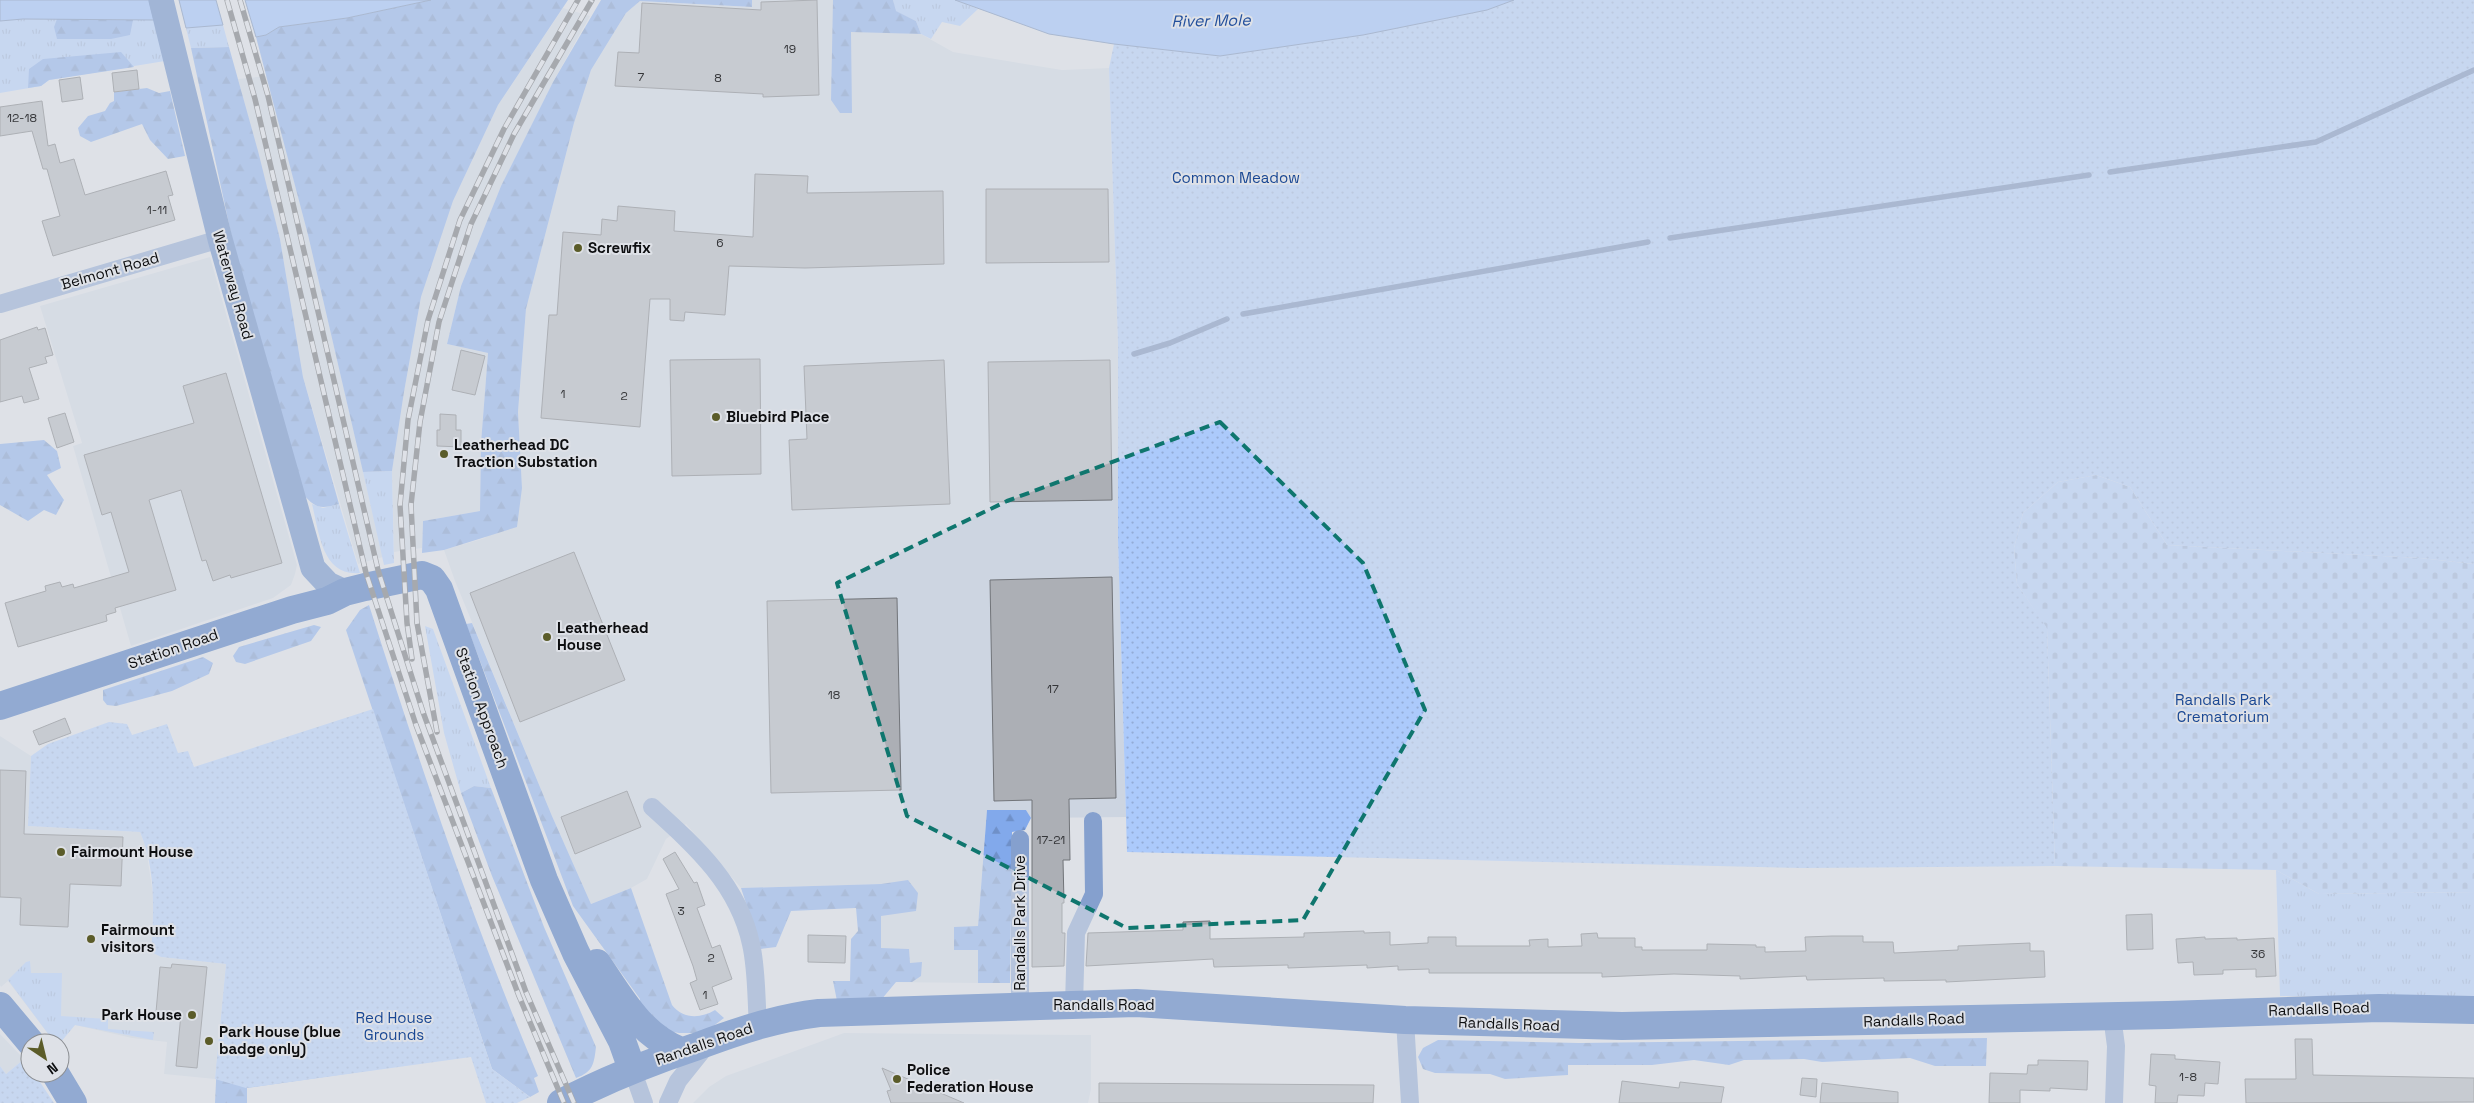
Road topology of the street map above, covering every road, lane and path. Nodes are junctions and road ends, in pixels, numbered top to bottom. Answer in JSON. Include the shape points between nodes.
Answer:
{"nodes":[{"id":1,"x":161,"y":0,"type":"edge"},
{"id":2,"x":220,"y":239,"type":"junction"},
{"id":3,"x":0,"y":304,"type":"edge"},
{"id":4,"x":314,"y":568,"type":"junction"},
{"id":5,"x":345,"y":592,"type":"junction"},
{"id":6,"x":292,"y":610,"type":"junction"},
{"id":7,"x":0,"y":706,"type":"edge"},
{"id":8,"x":652,"y":807,"type":"dead end"},
{"id":9,"x":1093,"y":821,"type":"dead end"},
{"id":10,"x":1020,"y":839,"type":"dead end"},
{"id":11,"x":562,"y":921,"type":"junction"},
{"id":12,"x":1074,"y":1005,"type":"junction"},
{"id":13,"x":0,"y":1006,"type":"edge"},
{"id":14,"x":1020,"y":1006,"type":"junction"},
{"id":15,"x":2474,"y":1010,"type":"edge"},
{"id":16,"x":2112,"y":1016,"type":"junction"},
{"id":17,"x":1405,"y":1020,"type":"junction"},
{"id":18,"x":758,"y":1025,"type":"junction"},
{"id":19,"x":23,"y":1033,"type":"edge"},
{"id":20,"x":711,"y":1041,"type":"junction"},
{"id":21,"x":682,"y":1051,"type":"junction"},
{"id":22,"x":632,"y":1069,"type":"junction"},
{"id":23,"x":61,"y":1083,"type":"edge"},
{"id":24,"x":73,"y":1103,"type":"edge"},
{"id":25,"x":561,"y":1103,"type":"edge"},
{"id":26,"x":644,"y":1103,"type":"edge"},
{"id":27,"x":668,"y":1103,"type":"edge"},
{"id":28,"x":1410,"y":1103,"type":"edge"},
{"id":29,"x":2114,"y":1103,"type":"edge"}],
"edges":[{"from":1,"to":2,"type":"main road","name":"Waterway Road"},
{"from":2,"to":3,"type":"street","name":"Belmont Road"},
{"from":2,"to":4,"type":"main road","name":"Waterway Road"},
{"from":4,"to":5,"type":"main road","name":"Waterway Road","via":[[328,584]]},
{"from":4,"to":6,"type":"main road","via":[[302,598]]},
{"from":5,"to":6,"type":"main road","name":"Station Road","via":[[327,602]]},
{"from":5,"to":11,"type":"main road","name":"Station Approach","via":[[422,575],[437,584],[544,880]]},
{"from":6,"to":7,"type":"main road","name":"Station Road"},
{"from":8,"to":18,"type":"street","via":[[702,852],[740,909],[752,945]]},
{"from":9,"to":12,"type":"street","via":[[1094,894],[1076,933]]},
{"from":10,"to":14,"type":"street","name":"Randalls Park Drive"},
{"from":11,"to":21,"type":"main road","name":"Station Approach","via":[[587,948],[637,1022],[659,1041]]},
{"from":11,"to":22,"type":"main road","name":"Station Approach","via":[[622,1041]]},
{"from":12,"to":14,"type":"main road","name":"Randalls Road"},
{"from":12,"to":17,"type":"main road","name":"Randalls Road","via":[[1162,1004]]},
{"from":13,"to":19,"type":"main road"},
{"from":14,"to":18,"type":"main road","name":"Randalls Road","via":[[819,1013]]},
{"from":15,"to":16,"type":"main road","name":"Randalls Road","via":[[2379,1008]]},
{"from":16,"to":17,"type":"main road","name":"Randalls Road","via":[[1622,1026]]},
{"from":16,"to":29,"type":"street","via":[[2116,1046]]},
{"from":17,"to":28,"type":"street"},
{"from":18,"to":20,"type":"main road","name":"Randalls Road"},
{"from":20,"to":21,"type":"main road","name":"Randalls Road"},
{"from":20,"to":27,"type":"street","via":[[678,1081]]},
{"from":21,"to":22,"type":"main road","name":"Randalls Road"},
{"from":22,"to":25,"type":"main road","name":"Randalls Road"},
{"from":22,"to":26,"type":"street"},
{"from":23,"to":24,"type":"main road"}]}
